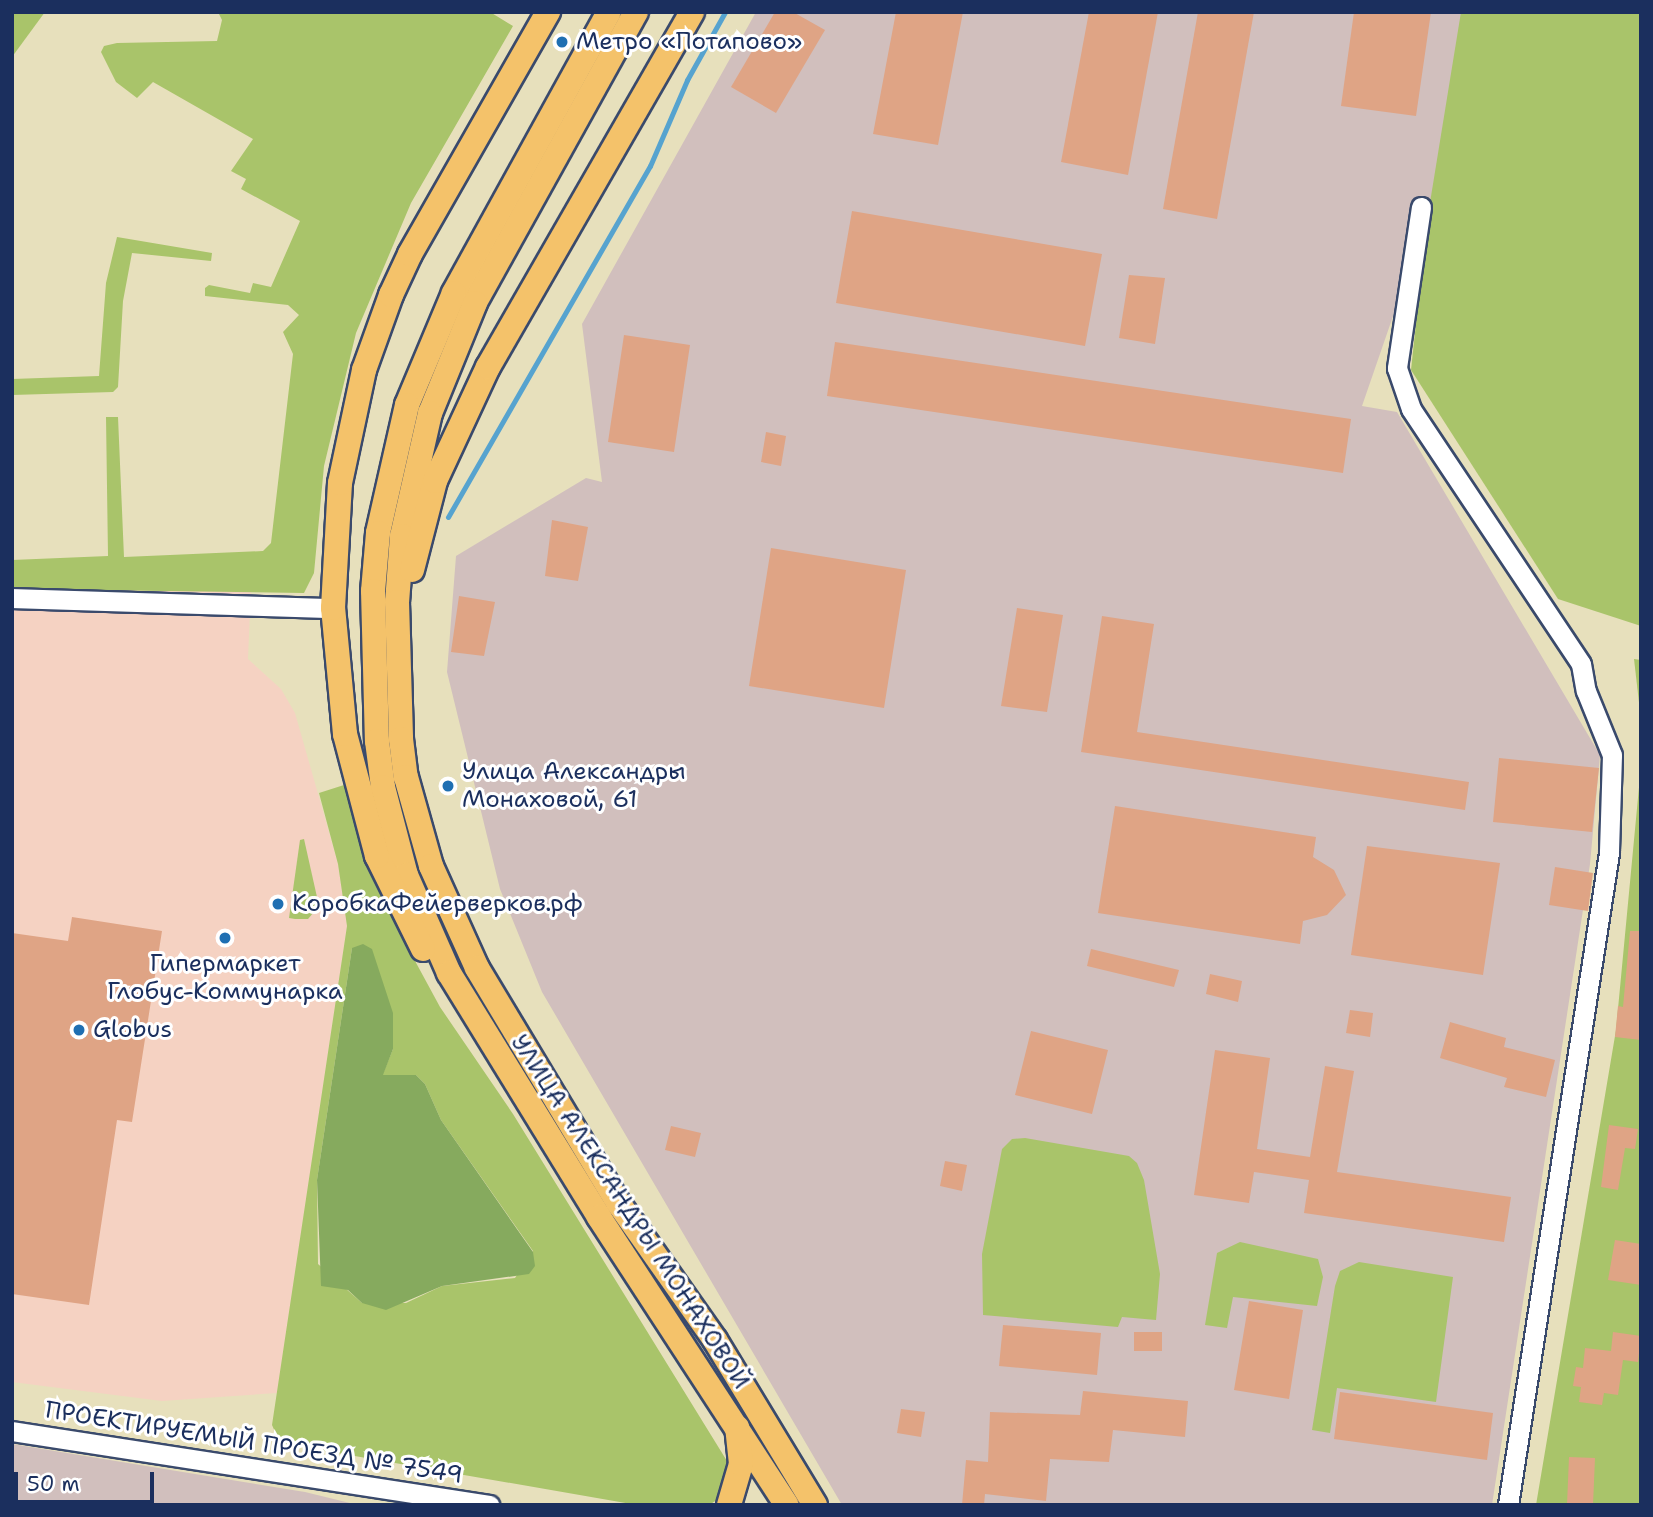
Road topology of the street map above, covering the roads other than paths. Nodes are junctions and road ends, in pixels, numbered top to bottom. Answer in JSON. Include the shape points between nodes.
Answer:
{"nodes":[{"id":1,"x":548,"y":12,"type":"edge"},
{"id":2,"x":608,"y":12,"type":"edge"},
{"id":3,"x":636,"y":12,"type":"edge"},
{"id":4,"x":692,"y":12,"type":"edge"},
{"id":5,"x":524,"y":188,"type":"junction"},
{"id":6,"x":1421,"y":207,"type":"dead end"},
{"id":7,"x":12,"y":598,"type":"edge"},
{"id":8,"x":333,"y":608,"type":"junction"},
{"id":9,"x":397,"y":647,"type":"junction"},
{"id":10,"x":477,"y":1021,"type":"junction"},
{"id":11,"x":736,"y":1422,"type":"junction"},
{"id":12,"x":12,"y":1431,"type":"edge"},
{"id":13,"x":489,"y":1505,"type":"edge"},
{"id":14,"x":729,"y":1505,"type":"edge"},
{"id":15,"x":787,"y":1505,"type":"edge"},
{"id":16,"x":815,"y":1505,"type":"edge"},
{"id":17,"x":1508,"y":1505,"type":"edge"}],
"edges":[{"from":1,"to":8,"type":"main road","via":[[410,254],[376,334],[356,401],[340,483]]},
{"from":2,"to":5,"type":"main road","name":"УЛИЦА АЛЕКСАНДРЫ МОНАХОВОЙ"},
{"from":3,"to":5,"type":"main road","name":"УЛИЦА АЛЕКСАНДРЫ МОНАХОВОЙ"},
{"from":4,"to":9,"type":"main road","via":[[488,367],[454,435],[423,521]]},
{"from":5,"to":9,"type":"main road","name":"УЛИЦА АЛЕКСАНДРЫ МОНАХОВОЙ","via":[[430,413],[402,536]]},
{"from":5,"to":10,"type":"main road","name":"УЛИЦА АЛЕКСАНДРЫ МОНАХОВОЙ","via":[[454,293],[407,405],[388,475],[373,591],[373,698],[392,827],[422,915]]},
{"from":6,"to":17,"type":"street","via":[[1397,368],[1411,409],[1581,664],[1586,691],[1612,755],[1609,853]]},
{"from":7,"to":8,"type":"street"},
{"from":8,"to":10,"type":"main road","via":[[345,734],[377,856],[405,920],[436,970]]},
{"from":9,"to":16,"type":"main road","name":"УЛИЦА АЛЕКСАНДРЫ МОНАХОВОЙ","via":[[397,698],[406,777],[431,866],[462,937],[501,1012],[597,1168],[715,1340]]},
{"from":10,"to":11,"type":"main road","name":"УЛИЦА АЛЕКСАНДРЫ МОНАХОВОЙ","via":[[599,1217]]},
{"from":11,"to":14,"type":"main road","via":[[741,1464]]},
{"from":11,"to":15,"type":"main road","name":"УЛИЦА АЛЕКСАНДРЫ МОНАХОВОЙ"},
{"from":12,"to":13,"type":"street","name":"ПРОЕКТИРУЕМЫЙ ПРОЕЗД № 7549"}]}
